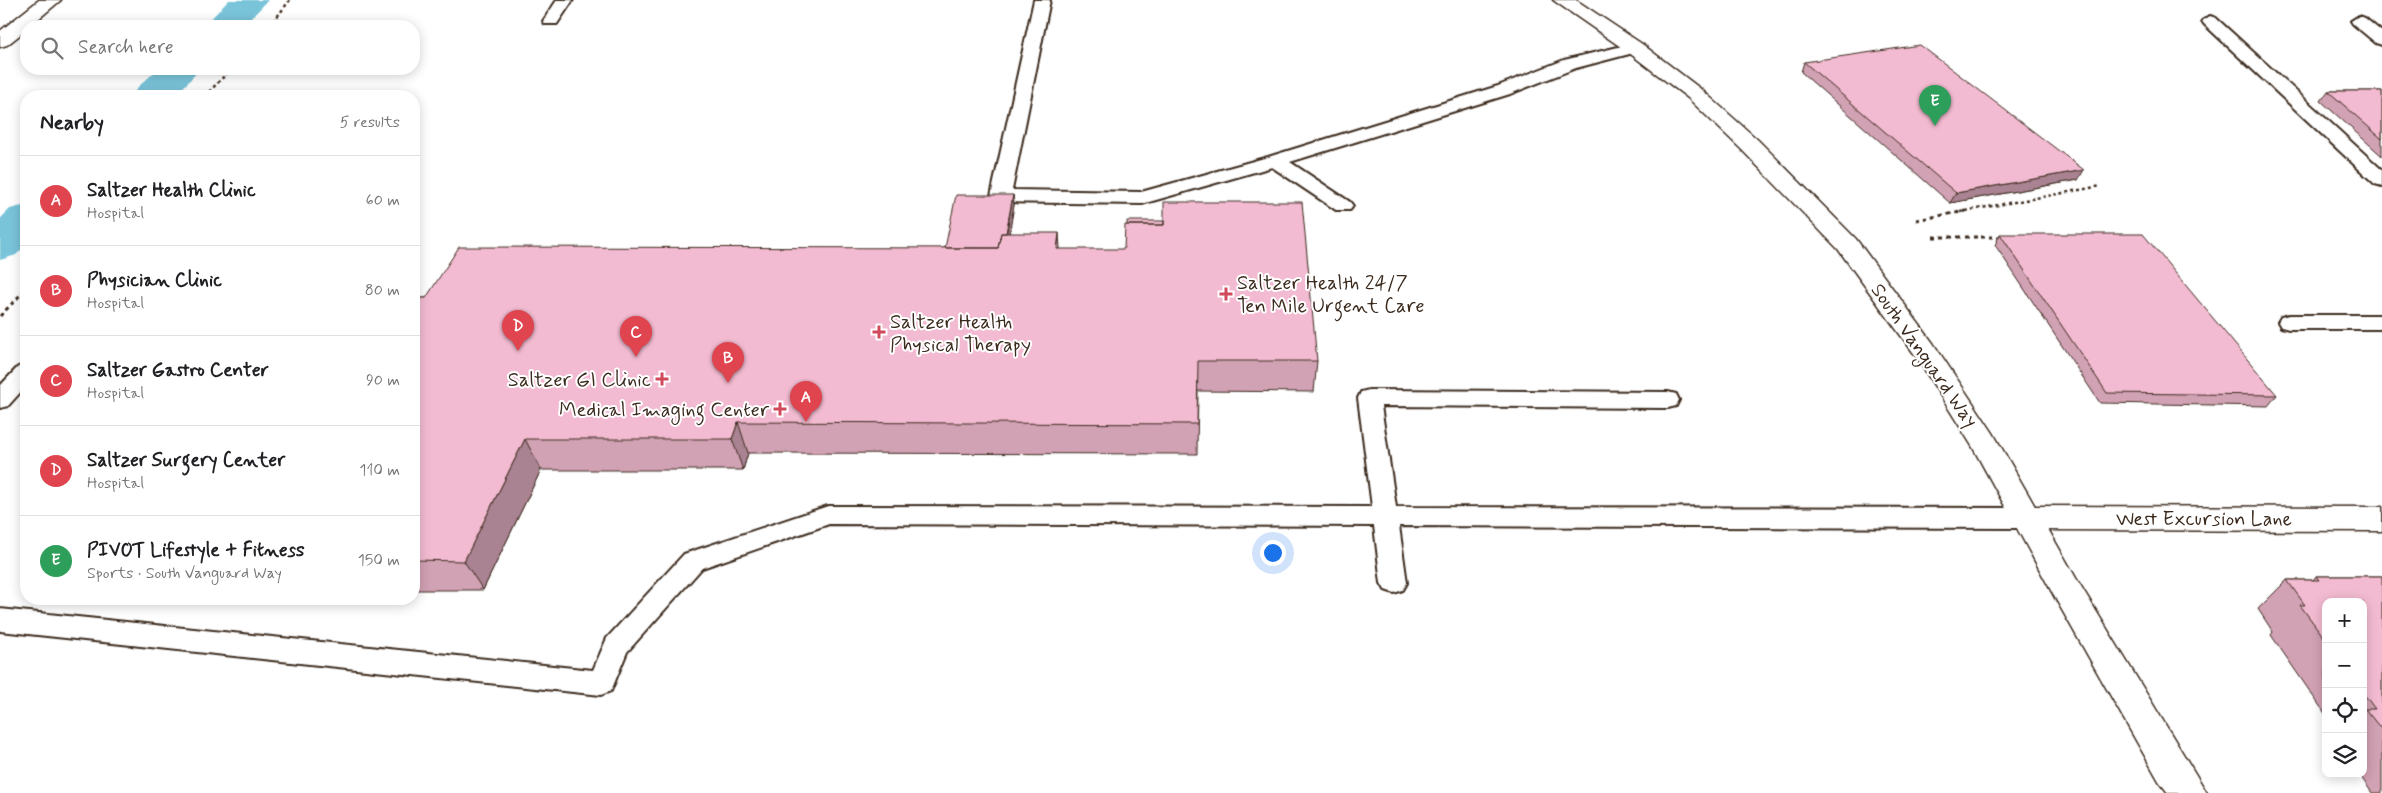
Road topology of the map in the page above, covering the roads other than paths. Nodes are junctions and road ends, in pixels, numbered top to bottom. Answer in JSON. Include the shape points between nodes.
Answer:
{"nodes":[{"id":1,"x":51,"y":0,"type":"edge"},
{"id":2,"x":565,"y":0,"type":"edge"},
{"id":3,"x":1042,"y":0,"type":"edge"},
{"id":4,"x":1563,"y":0,"type":"edge"},
{"id":5,"x":26,"y":20,"type":"edge"},
{"id":6,"x":551,"y":21,"type":"dead end"},
{"id":7,"x":2210,"y":21,"type":"dead end"},
{"id":8,"x":2359,"y":21,"type":"dead end"},
{"id":9,"x":20,"y":25,"type":"edge"},
{"id":10,"x":2382,"y":40,"type":"edge"},
{"id":11,"x":0,"y":41,"type":"edge"},
{"id":12,"x":1635,"y":48,"type":"junction"},
{"id":13,"x":1275,"y":161,"type":"junction"},
{"id":14,"x":2382,"y":180,"type":"edge"},
{"id":15,"x":1343,"y":206,"type":"dead end"},
{"id":16,"x":2289,"y":322,"type":"dead end"},
{"id":17,"x":2382,"y":322,"type":"edge"},
{"id":18,"x":20,"y":378,"type":"edge"},
{"id":19,"x":0,"y":400,"type":"edge"},
{"id":20,"x":1668,"y":400,"type":"dead end"},
{"id":21,"x":1385,"y":516,"type":"junction"},
{"id":22,"x":2026,"y":518,"type":"junction"},
{"id":23,"x":2382,"y":519,"type":"edge"},
{"id":24,"x":1394,"y":583,"type":"dead end"},
{"id":25,"x":0,"y":620,"type":"edge"},
{"id":26,"x":2189,"y":793,"type":"edge"}],
"edges":[{"from":1,"to":5,"type":"street"},
{"from":2,"to":6,"type":"lane"},
{"from":3,"to":13,"type":"lane","via":[[1001,196],[1142,198]]},
{"from":4,"to":12,"type":"street","name":"South Vanguard Way"},
{"from":7,"to":14,"type":"lane"},
{"from":8,"to":10,"type":"lane"},
{"from":9,"to":11,"type":"street"},
{"from":12,"to":13,"type":"lane","via":[[1570,64],[1504,90]]},
{"from":12,"to":22,"type":"street","name":"South Vanguard Way","via":[[1695,94],[1847,244],[1924,349],[1983,440]]},
{"from":13,"to":15,"type":"lane"},
{"from":16,"to":17,"type":"lane"},
{"from":18,"to":19,"type":"lane"},
{"from":20,"to":21,"type":"lane","via":[[1369,398]]},
{"from":21,"to":22,"type":"lane"},
{"from":21,"to":24,"type":"lane"},
{"from":21,"to":25,"type":"lane","via":[[828,515],[693,561],[616,646],[601,682]]},
{"from":22,"to":23,"type":"street","name":"West Excursion Lane"},
{"from":22,"to":26,"type":"street","name":"South Vanguard Way"}]}
